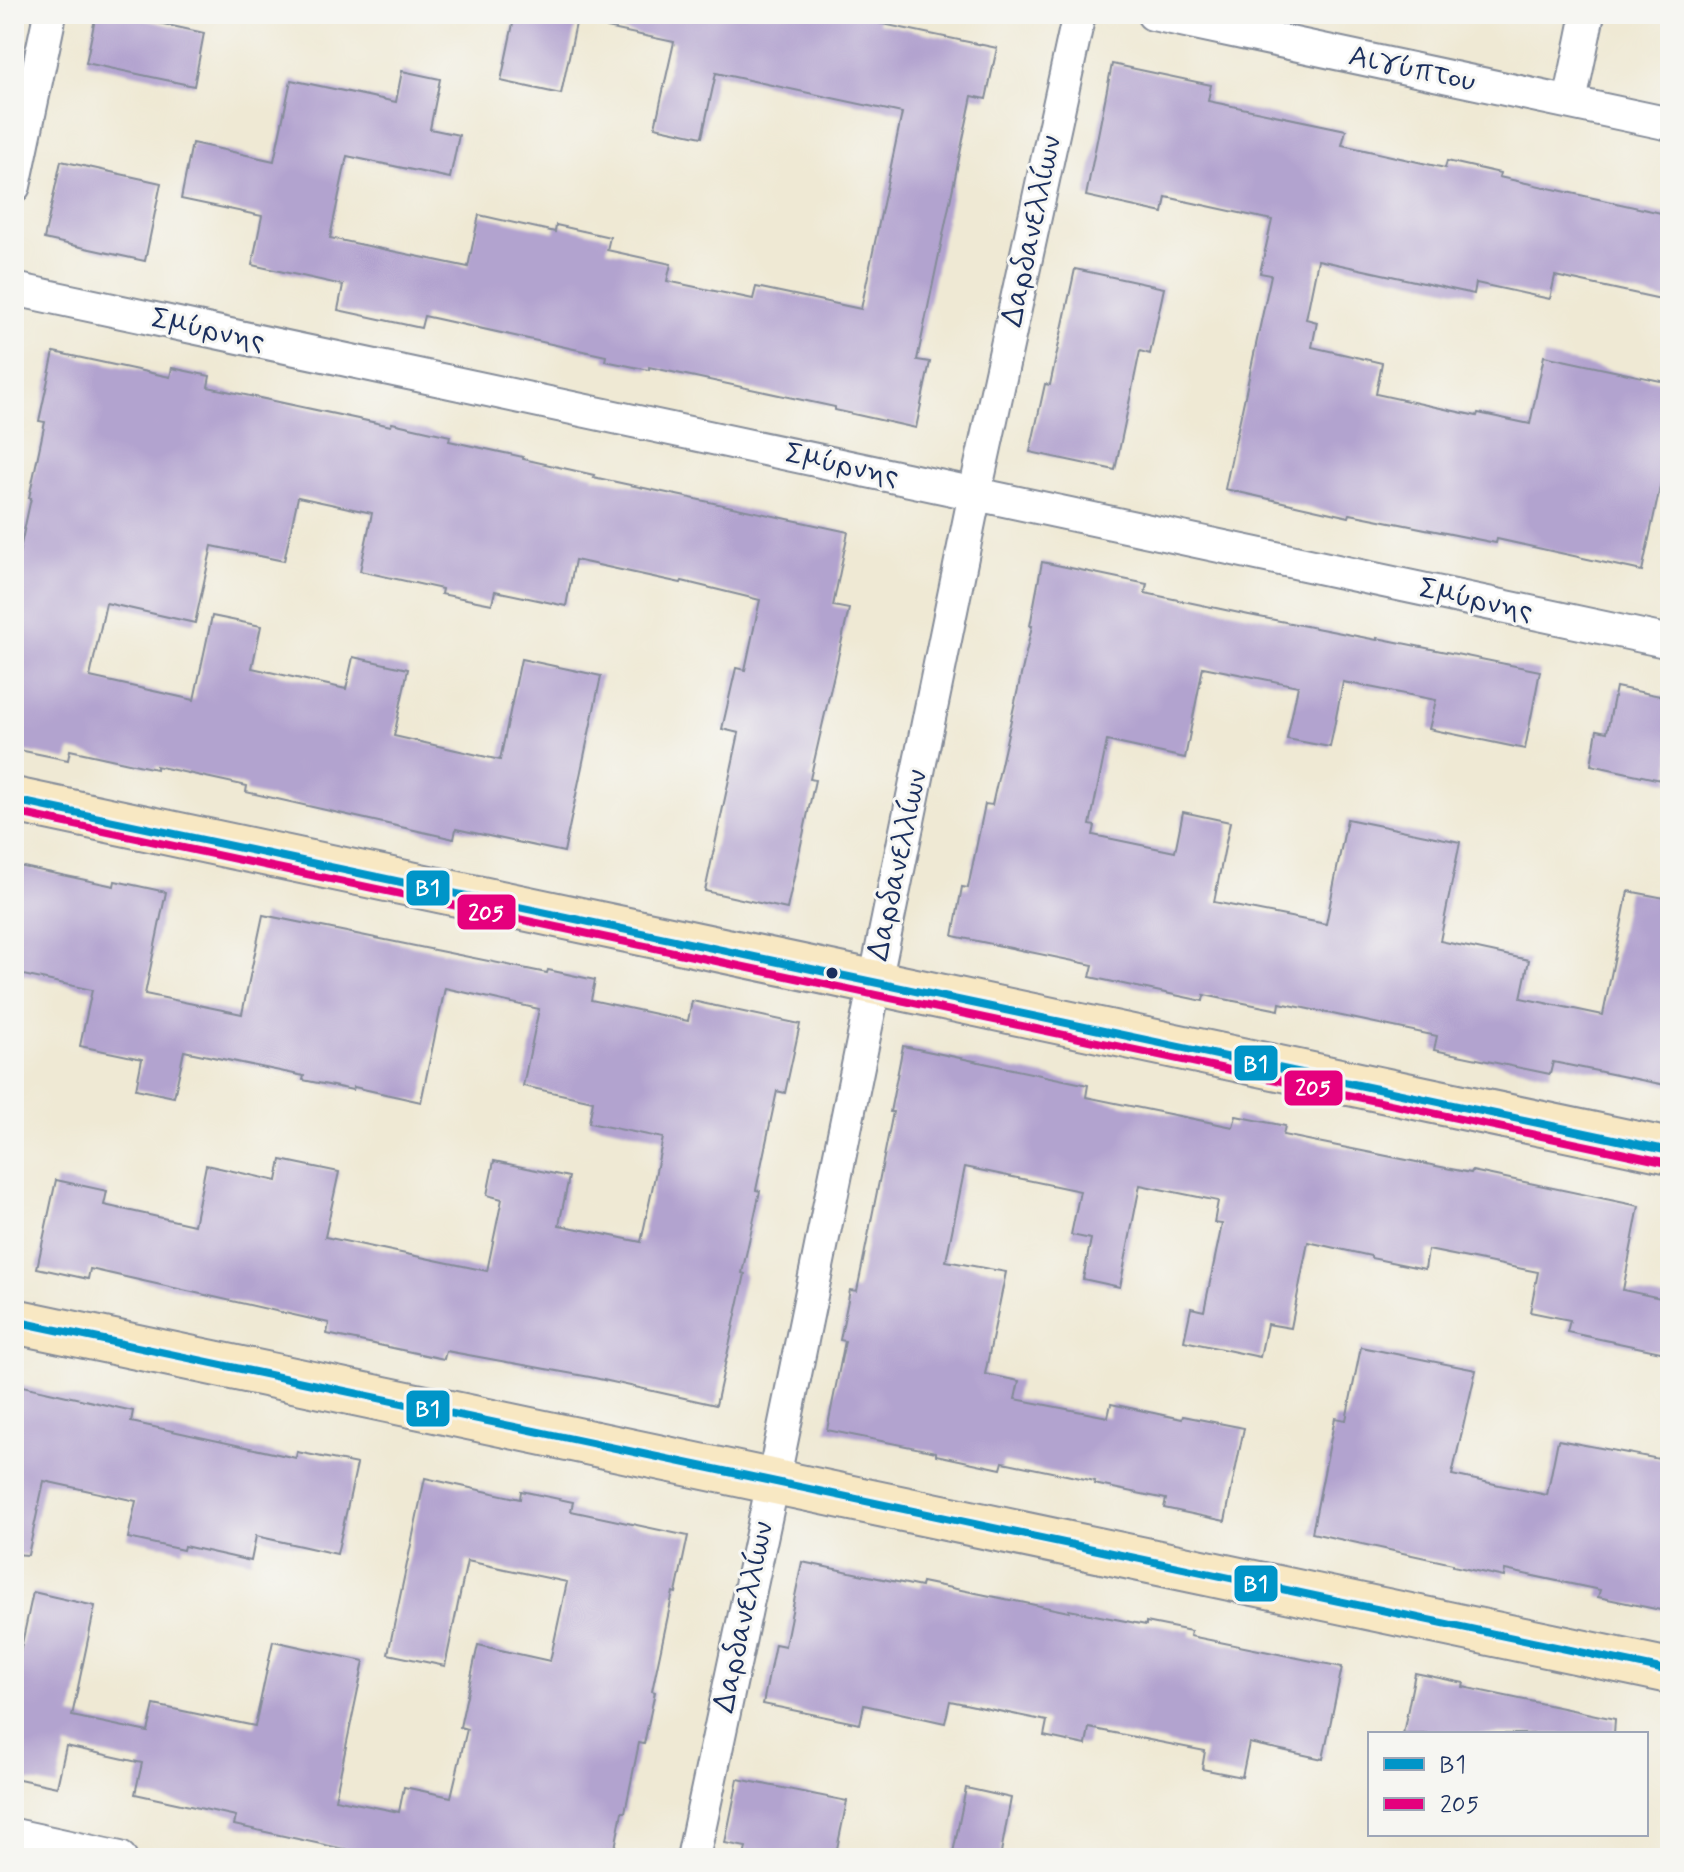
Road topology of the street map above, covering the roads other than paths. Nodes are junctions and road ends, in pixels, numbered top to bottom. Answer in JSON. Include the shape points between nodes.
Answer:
{"nodes":[{"id":1,"x":50,"y":14,"type":"edge"},
{"id":2,"x":1079,"y":14,"type":"edge"},
{"id":3,"x":1153,"y":14,"type":"edge"},
{"id":4,"x":1588,"y":14,"type":"edge"},
{"id":5,"x":1570,"y":102,"type":"junction"},
{"id":6,"x":1670,"y":124,"type":"edge"},
{"id":7,"x":14,"y":186,"type":"edge"},
{"id":8,"x":14,"y":289,"type":"edge"},
{"id":9,"x":975,"y":493,"type":"junction"},
{"id":10,"x":1670,"y":642,"type":"edge"},
{"id":11,"x":14,"y":800,"type":"edge"},
{"id":12,"x":874,"y":982,"type":"junction"},
{"id":13,"x":1670,"y":1151,"type":"edge"},
{"id":14,"x":14,"y":1321,"type":"edge"},
{"id":15,"x":773,"y":1482,"type":"junction"},
{"id":16,"x":1670,"y":1671,"type":"edge"},
{"id":17,"x":14,"y":1835,"type":"edge"},
{"id":18,"x":120,"y":1858,"type":"edge"},
{"id":19,"x":693,"y":1858,"type":"edge"}],
"edges":[{"from":1,"to":7,"type":"street"},
{"from":2,"to":9,"type":"street","name":"Δαρδανελλίων"},
{"from":3,"to":5,"type":"street","name":"Αιγύπτου"},
{"from":4,"to":5,"type":"street"},
{"from":5,"to":6,"type":"street","name":"Αιγύπτου"},
{"from":8,"to":9,"type":"street","name":"Σμύρνης"},
{"from":9,"to":10,"type":"street","name":"Σμύρνης"},
{"from":9,"to":12,"type":"street","name":"Δαρδανελλίων"},
{"from":11,"to":12,"type":"street"},
{"from":12,"to":13,"type":"street"},
{"from":12,"to":15,"type":"street","name":"Δαρδανελλίων"},
{"from":14,"to":15,"type":"street"},
{"from":15,"to":16,"type":"street"},
{"from":15,"to":19,"type":"street","name":"Δαρδανελλίων"},
{"from":17,"to":18,"type":"street"}]}
